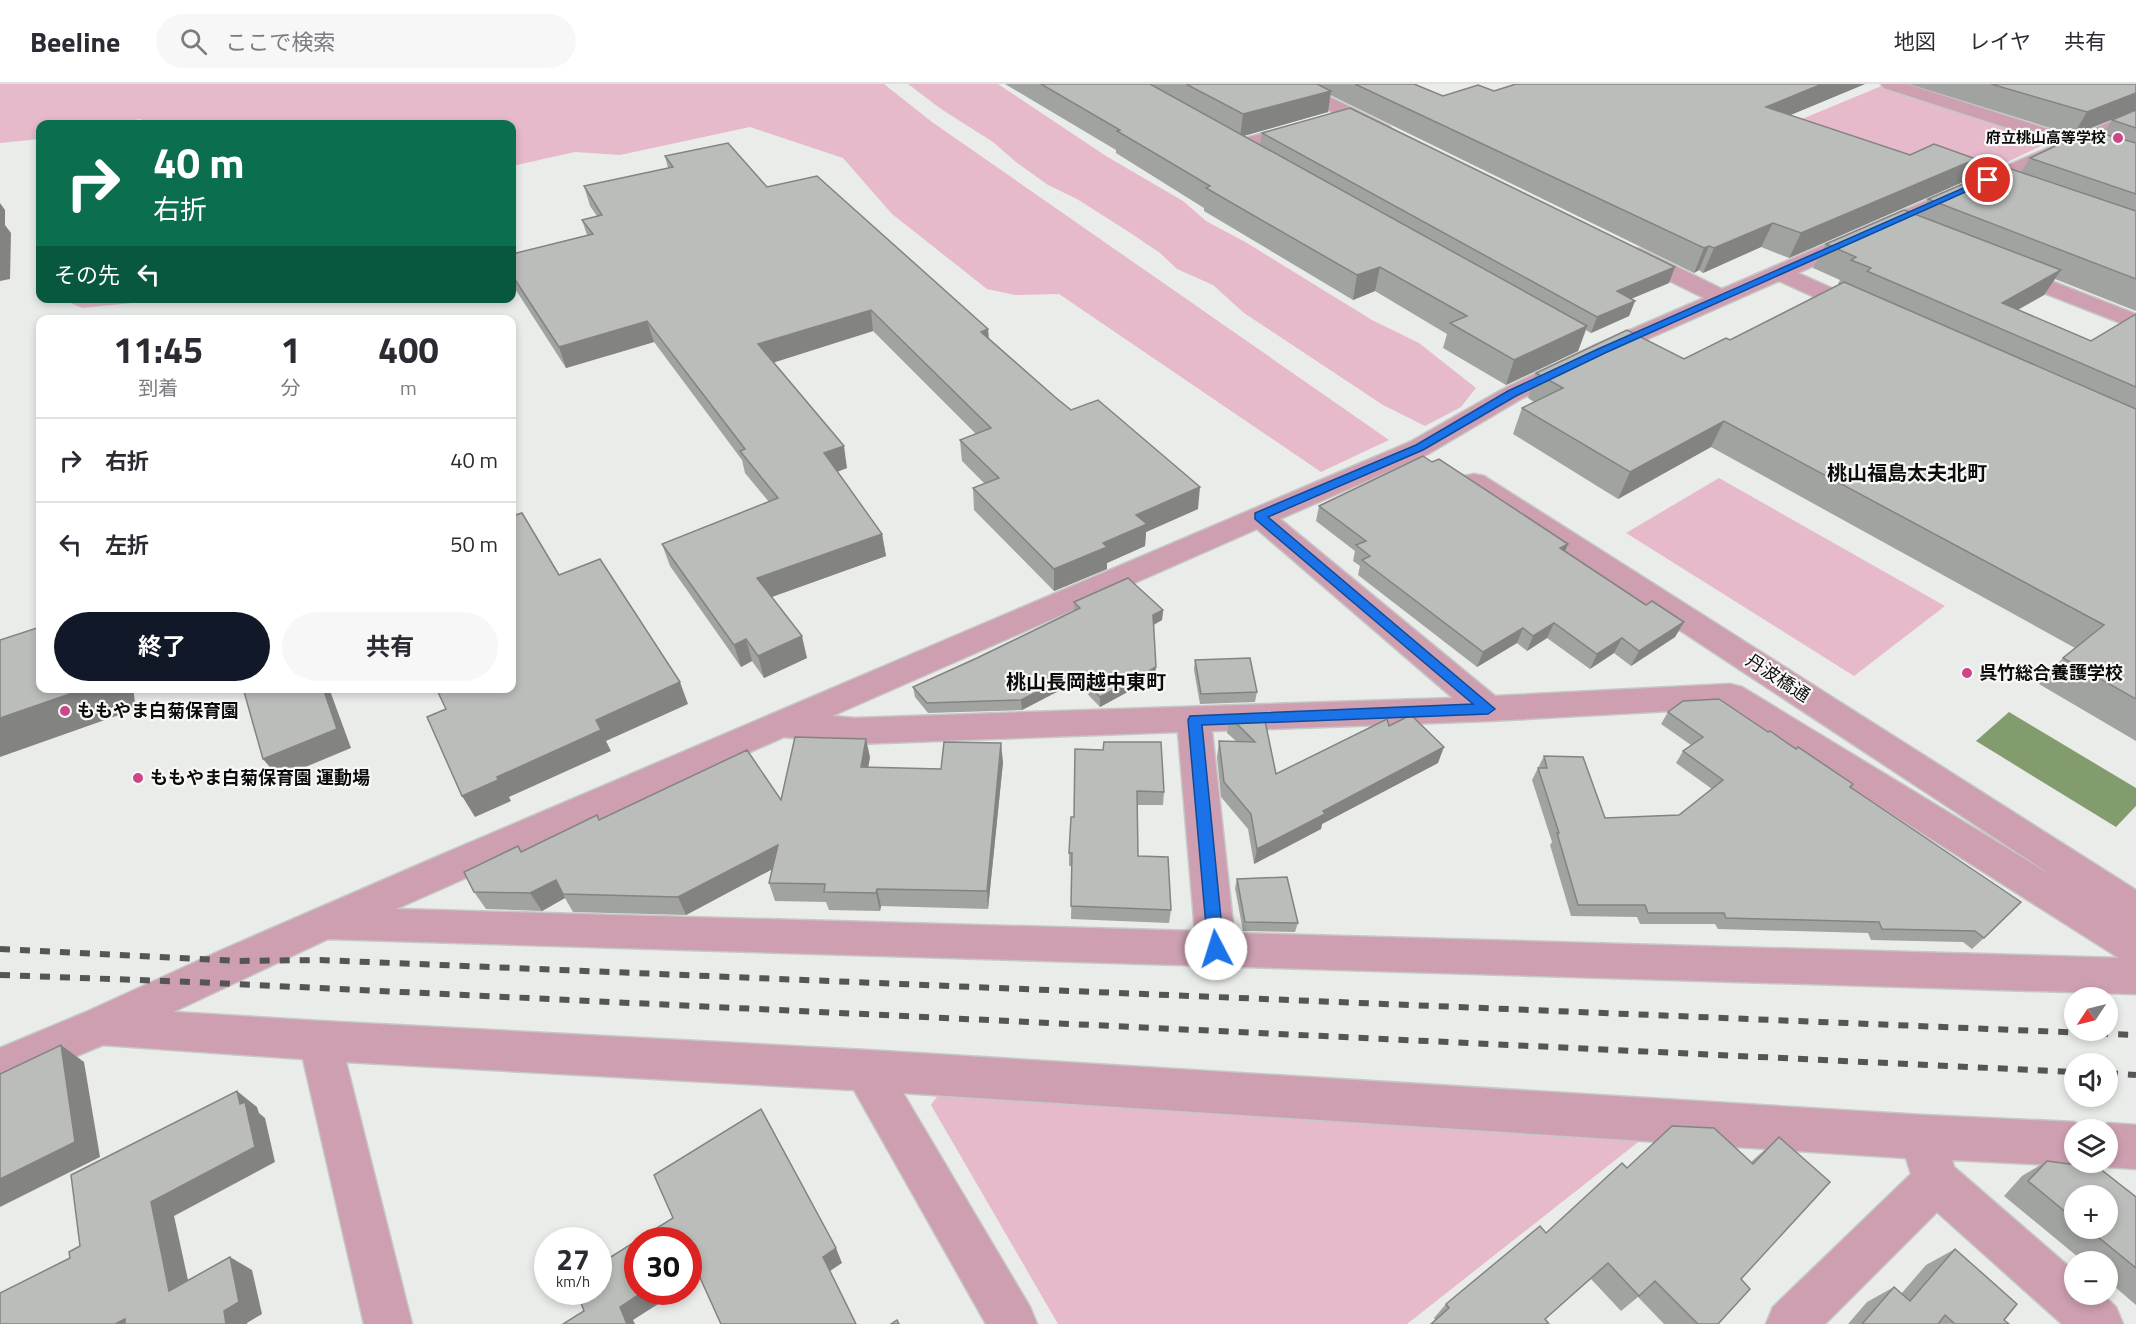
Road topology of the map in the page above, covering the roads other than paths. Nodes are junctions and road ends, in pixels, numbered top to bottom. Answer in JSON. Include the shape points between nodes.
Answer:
{"nodes":[{"id":1,"x":1289,"y":84,"type":"edge"},
{"id":2,"x":1890,"y":84,"type":"edge"},
{"id":3,"x":1350,"y":114,"type":"junction"},
{"id":4,"x":2136,"y":116,"type":"edge"},
{"id":5,"x":1217,"y":135,"type":"edge"},
{"id":6,"x":1403,"y":140,"type":"edge"},
{"id":7,"x":2072,"y":143,"type":"junction"},
{"id":8,"x":1237,"y":146,"type":"junction"},
{"id":9,"x":1258,"y":158,"type":"edge"},
{"id":10,"x":2136,"y":163,"type":"edge"},
{"id":11,"x":1988,"y":180,"type":"junction"},
{"id":12,"x":2020,"y":191,"type":"edge"},
{"id":13,"x":1889,"y":223,"type":"junction"},
{"id":14,"x":1921,"y":236,"type":"edge"},
{"id":15,"x":1614,"y":245,"type":"edge"},
{"id":16,"x":1986,"y":262,"type":"edge"},
{"id":17,"x":1778,"y":272,"type":"junction"},
{"id":18,"x":1720,"y":297,"type":"junction"},
{"id":19,"x":1886,"y":321,"type":"edge"},
{"id":20,"x":2136,"y":322,"type":"edge"},
{"id":21,"x":1419,"y":448,"type":"junction"},
{"id":22,"x":1259,"y":516,"type":"junction"},
{"id":23,"x":1488,"y":709,"type":"junction"},
{"id":24,"x":1194,"y":720,"type":"junction"},
{"id":25,"x":783,"y":725,"type":"junction"},
{"id":26,"x":2136,"y":910,"type":"edge"},
{"id":27,"x":325,"y":924,"type":"junction"},
{"id":28,"x":2136,"y":947,"type":"edge"},
{"id":29,"x":1216,"y":949,"type":"junction"},
{"id":30,"x":2136,"y":976,"type":"edge"},
{"id":31,"x":101,"y":1026,"type":"junction"},
{"id":32,"x":321,"y":1041,"type":"junction"},
{"id":33,"x":0,"y":1068,"type":"edge"},
{"id":34,"x":866,"y":1070,"type":"junction"},
{"id":35,"x":1922,"y":1137,"type":"junction"},
{"id":36,"x":2064,"y":1144,"type":"edge"},
{"id":37,"x":2118,"y":1146,"type":"edge"},
{"id":38,"x":2136,"y":1147,"type":"edge"},
{"id":39,"x":1936,"y":1181,"type":"junction"},
{"id":40,"x":388,"y":1324,"type":"edge"},
{"id":41,"x":1013,"y":1324,"type":"edge"},
{"id":42,"x":1790,"y":1324,"type":"edge"},
{"id":43,"x":2099,"y":1324,"type":"edge"}],
"edges":[{"from":1,"to":3,"type":"street"},
{"from":2,"to":7,"type":"street"},
{"from":3,"to":6,"type":"street"},
{"from":3,"to":8,"type":"street"},
{"from":4,"to":7,"type":"street"},
{"from":5,"to":8,"type":"street"},
{"from":7,"to":10,"type":"street"},
{"from":7,"to":11,"type":"street"},
{"from":8,"to":9,"type":"street"},
{"from":11,"to":12,"type":"street"},
{"from":11,"to":13,"type":"street"},
{"from":13,"to":14,"type":"street"},
{"from":13,"to":17,"type":"street"},
{"from":15,"to":18,"type":"street"},
{"from":16,"to":20,"type":"street"},
{"from":17,"to":18,"type":"street"},
{"from":17,"to":19,"type":"street"},
{"from":18,"to":21,"type":"street","via":[[1591,345]]},
{"from":21,"to":22,"type":"street"},
{"from":21,"to":26,"type":"street","name":"丹波橋通"},
{"from":22,"to":23,"type":"street"},
{"from":22,"to":25,"type":"street"},
{"from":23,"to":24,"type":"street"},
{"from":23,"to":28,"type":"street","via":[[1730,696]]},
{"from":24,"to":25,"type":"street","via":[[855,731]]},
{"from":24,"to":29,"type":"street"},
{"from":25,"to":27,"type":"street"},
{"from":27,"to":29,"type":"street"},
{"from":27,"to":31,"type":"street"},
{"from":29,"to":30,"type":"street"},
{"from":31,"to":32,"type":"street"},
{"from":31,"to":33,"type":"street"},
{"from":32,"to":34,"type":"street"},
{"from":32,"to":40,"type":"street"},
{"from":34,"to":35,"type":"street"},
{"from":34,"to":41,"type":"street"},
{"from":35,"to":36,"type":"street"},
{"from":35,"to":39,"type":"street"},
{"from":37,"to":38,"type":"street"},
{"from":39,"to":42,"type":"street"},
{"from":39,"to":43,"type":"street"}]}
